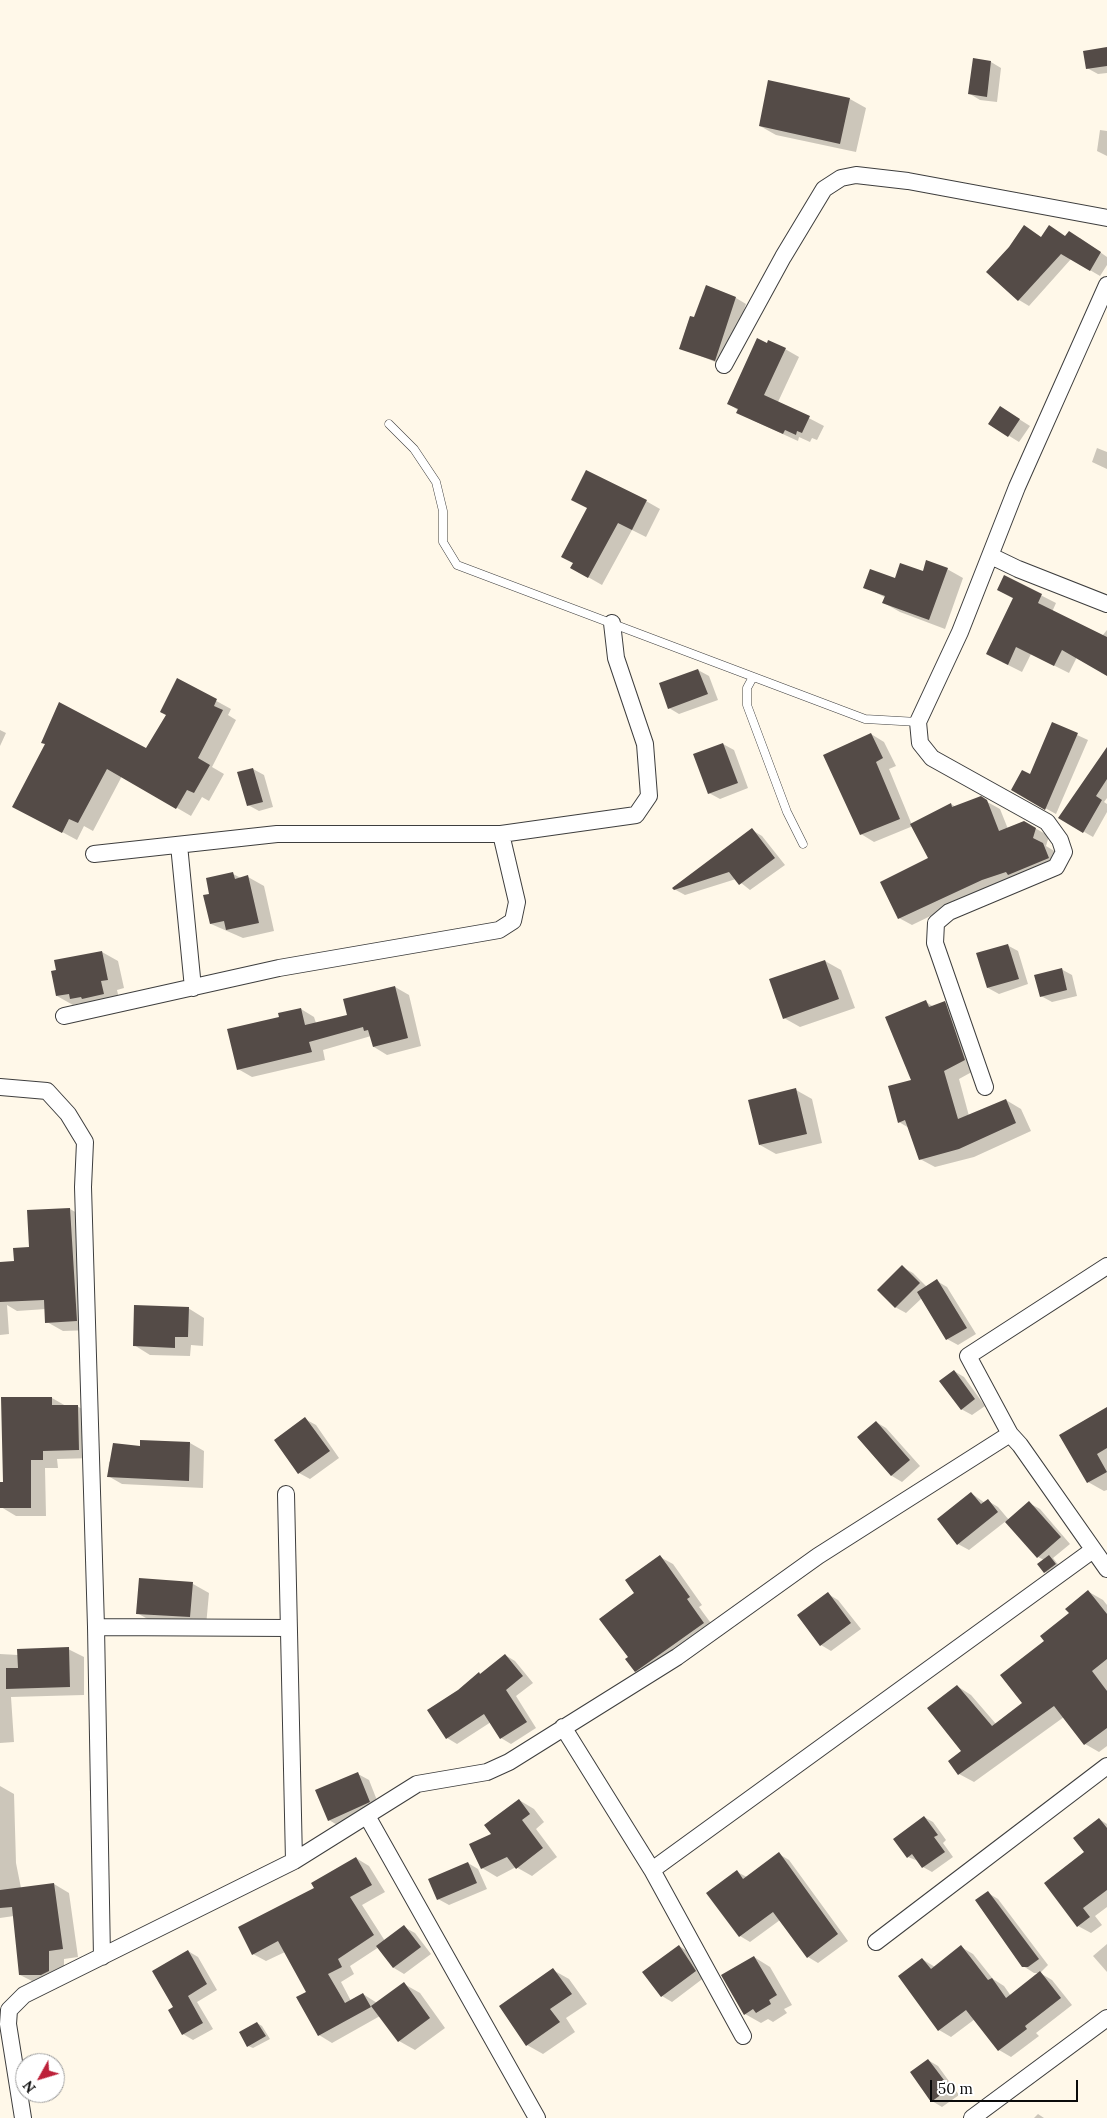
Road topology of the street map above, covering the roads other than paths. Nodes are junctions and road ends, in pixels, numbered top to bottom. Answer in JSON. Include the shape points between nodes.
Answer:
{"nodes":[{"id":1,"x":1107,"y":218,"type":"edge"},
{"id":2,"x":1107,"y":285,"type":"edge"},
{"id":3,"x":724,"y":365,"type":"dead end"},
{"id":4,"x":390,"y":424,"type":"dead end"},
{"id":5,"x":991,"y":556,"type":"junction"},
{"id":6,"x":1107,"y":604,"type":"edge"},
{"id":7,"x":612,"y":623,"type":"junction"},
{"id":8,"x":754,"y":677,"type":"junction"},
{"id":9,"x":918,"y":722,"type":"junction"},
{"id":10,"x":501,"y":834,"type":"junction"},
{"id":11,"x":803,"y":844,"type":"dead end"},
{"id":12,"x":179,"y":845,"type":"junction"},
{"id":13,"x":94,"y":854,"type":"dead end"},
{"id":14,"x":193,"y":988,"type":"junction"},
{"id":15,"x":64,"y":1016,"type":"dead end"},
{"id":16,"x":0,"y":1087,"type":"edge"},
{"id":17,"x":985,"y":1087,"type":"dead end"},
{"id":18,"x":1107,"y":1266,"type":"edge"},
{"id":19,"x":1010,"y":1434,"type":"junction"},
{"id":20,"x":286,"y":1494,"type":"dead end"},
{"id":21,"x":1093,"y":1550,"type":"junction"},
{"id":22,"x":1107,"y":1569,"type":"edge"},
{"id":23,"x":96,"y":1627,"type":"junction"},
{"id":24,"x":289,"y":1628,"type":"junction"},
{"id":25,"x":564,"y":1727,"type":"junction"},
{"id":26,"x":1107,"y":1766,"type":"edge"},
{"id":27,"x":367,"y":1816,"type":"junction"},
{"id":28,"x":294,"y":1861,"type":"junction"},
{"id":29,"x":652,"y":1870,"type":"junction"},
{"id":30,"x":876,"y":1942,"type":"dead end"},
{"id":31,"x":102,"y":1957,"type":"junction"},
{"id":32,"x":4,"y":2017,"type":"edge"},
{"id":33,"x":1107,"y":2018,"type":"edge"},
{"id":34,"x":742,"y":2036,"type":"dead end"},
{"id":35,"x":23,"y":2118,"type":"edge"},
{"id":36,"x":537,"y":2118,"type":"edge"},
{"id":37,"x":972,"y":2118,"type":"edge"}],
"edges":[{"from":1,"to":3,"type":"street","via":[[908,181],[856,175],[841,178],[824,189]]},
{"from":2,"to":5,"type":"street","via":[[1017,487]]},
{"from":4,"to":7,"type":"lane","via":[[414,449],[436,482],[443,511],[443,542],[457,565]]},
{"from":5,"to":6,"type":"street"},
{"from":5,"to":9,"type":"street"},
{"from":7,"to":8,"type":"lane"},
{"from":7,"to":10,"type":"street","via":[[616,658],[646,744],[649,796],[636,815]]},
{"from":8,"to":9,"type":"lane","via":[[865,719]]},
{"from":8,"to":11,"type":"lane","via":[[747,688],[747,705],[787,812]]},
{"from":9,"to":17,"type":"street","via":[[920,743],[932,758],[1047,822],[1064,852],[1056,867],[949,912],[936,923],[935,943]]},
{"from":10,"to":12,"type":"street","via":[[277,834]]},
{"from":10,"to":14,"type":"street","via":[[516,902],[512,921],[499,930],[279,968]]},
{"from":12,"to":13,"type":"street"},
{"from":12,"to":14,"type":"street"},
{"from":14,"to":15,"type":"street"},
{"from":16,"to":23,"type":"street","via":[[47,1091],[68,1114],[84,1142],[82,1187]]},
{"from":18,"to":19,"type":"street","via":[[968,1356]]},
{"from":19,"to":21,"type":"street"},
{"from":19,"to":25,"type":"street","via":[[826,1550],[677,1657]]},
{"from":20,"to":24,"type":"street"},
{"from":21,"to":22,"type":"street"},
{"from":21,"to":29,"type":"street"},
{"from":23,"to":24,"type":"street"},
{"from":23,"to":31,"type":"street"},
{"from":24,"to":28,"type":"street"},
{"from":25,"to":27,"type":"street","via":[[487,1772],[421,1782]]},
{"from":25,"to":29,"type":"street"},
{"from":26,"to":30,"type":"street"},
{"from":27,"to":28,"type":"street"},
{"from":27,"to":36,"type":"street"},
{"from":28,"to":31,"type":"street"},
{"from":29,"to":34,"type":"street"},
{"from":31,"to":32,"type":"street","via":[[24,1995]]},
{"from":32,"to":35,"type":"street"},
{"from":33,"to":37,"type":"street"}]}
